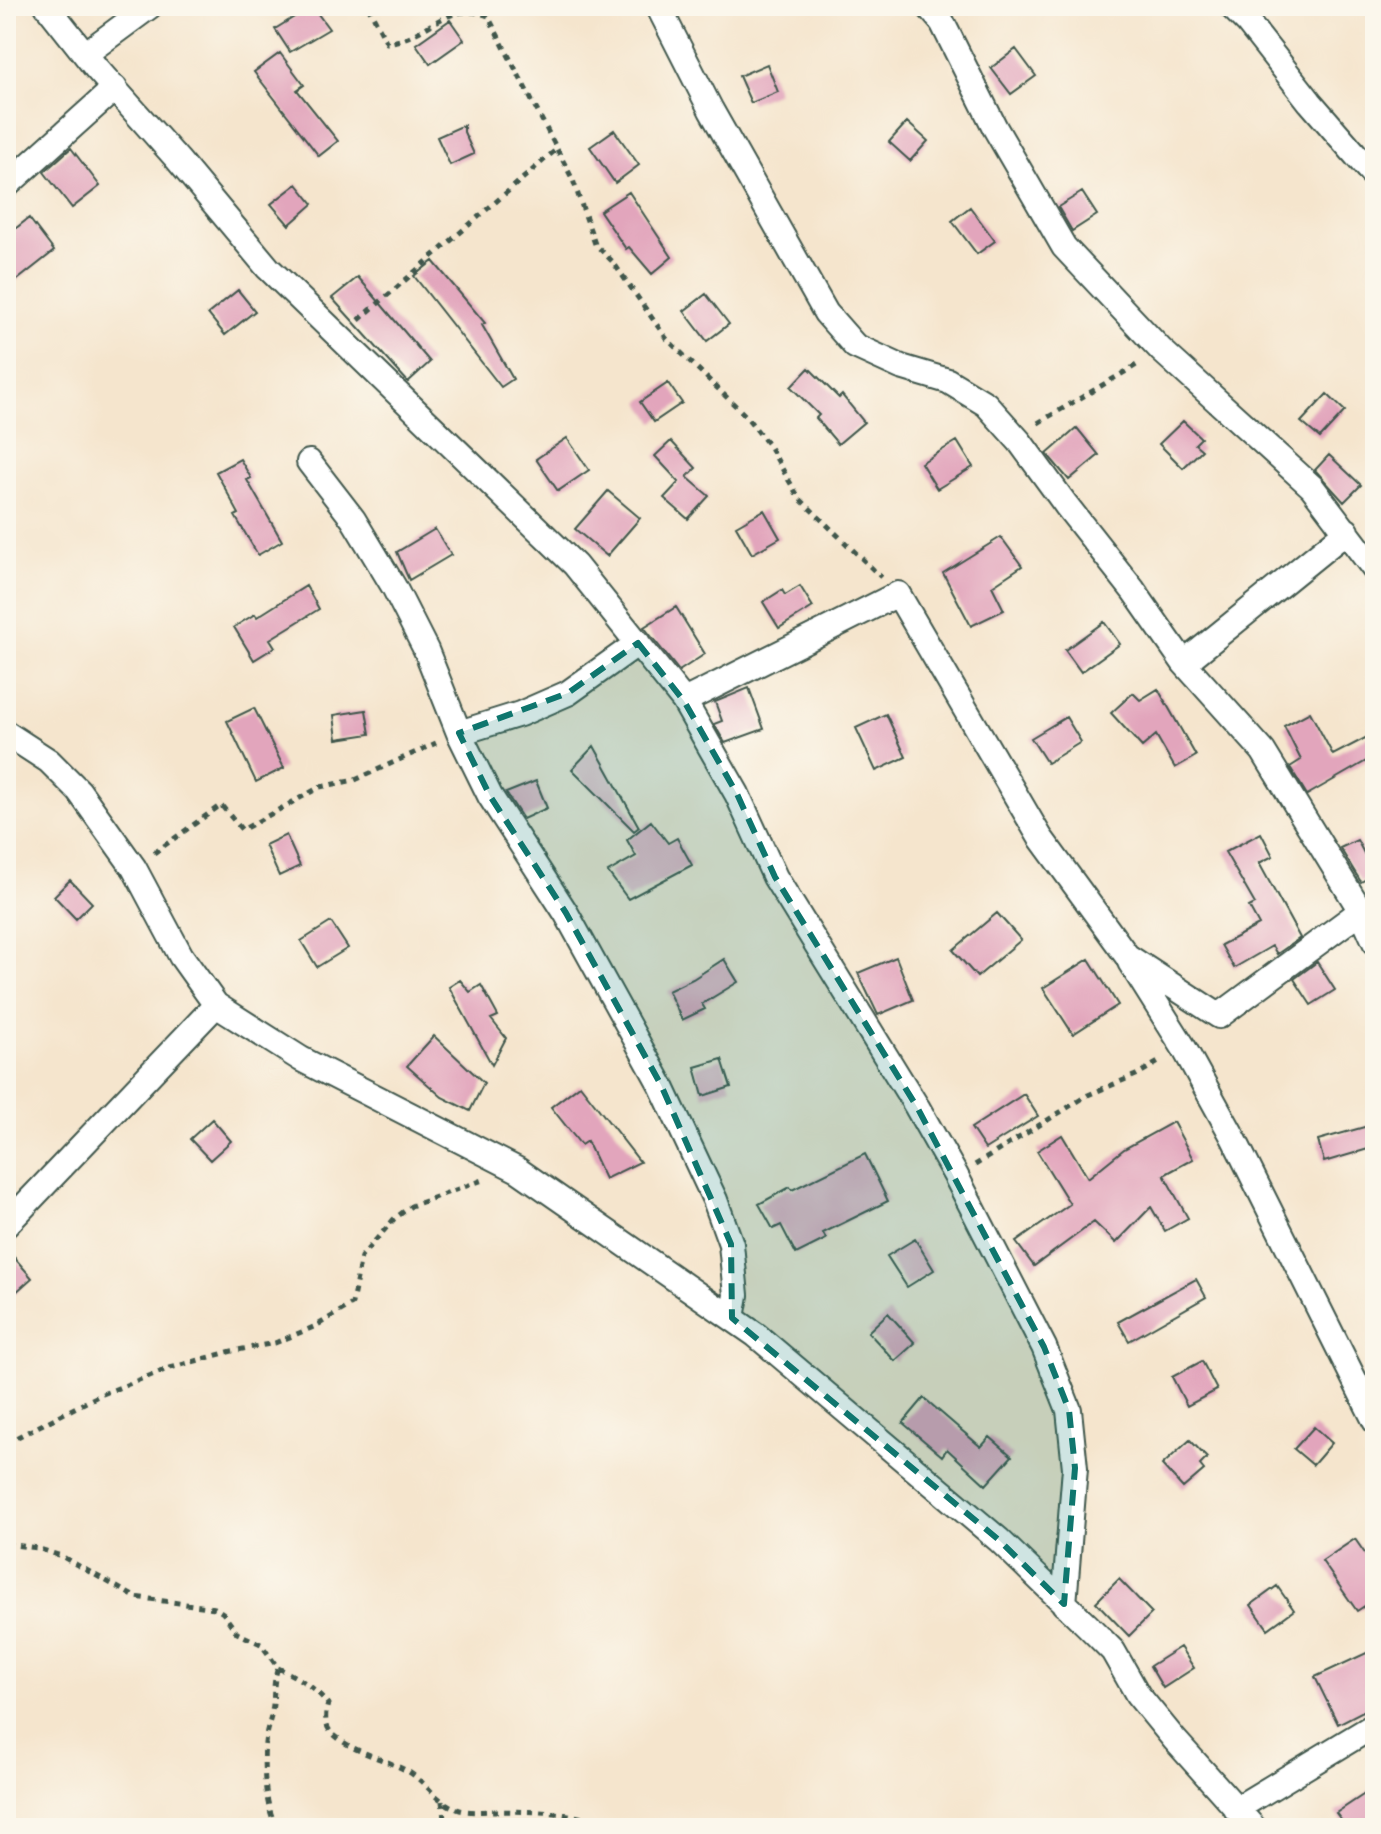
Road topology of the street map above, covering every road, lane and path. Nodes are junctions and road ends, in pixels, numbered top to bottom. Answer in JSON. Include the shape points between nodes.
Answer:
{"nodes":[{"id":1,"x":47,"y":6,"type":"edge"},
{"id":2,"x":150,"y":6,"type":"edge"},
{"id":3,"x":368,"y":6,"type":"edge"},
{"id":4,"x":658,"y":6,"type":"edge"},
{"id":5,"x":928,"y":6,"type":"edge"},
{"id":6,"x":1231,"y":6,"type":"edge"},
{"id":7,"x":85,"y":54,"type":"junction"},
{"id":8,"x":115,"y":88,"type":"junction"},
{"id":9,"x":558,"y":148,"type":"junction"},
{"id":10,"x":1375,"y":177,"type":"edge"},
{"id":11,"x":6,"y":186,"type":"edge"},
{"id":12,"x":338,"y":339,"type":"junction"},
{"id":13,"x":1161,"y":350,"type":"junction"},
{"id":14,"x":1020,"y":442,"type":"junction"},
{"id":15,"x":309,"y":462,"type":"dead end"},
{"id":16,"x":1347,"y":531,"type":"junction"},
{"id":17,"x":1375,"y":570,"type":"edge"},
{"id":18,"x":898,"y":594,"type":"junction"},
{"id":19,"x":638,"y":643,"type":"junction"},
{"id":20,"x":1184,"y":663,"type":"junction"},
{"id":21,"x":684,"y":701,"type":"junction"},
{"id":22,"x":6,"y":733,"type":"edge"},
{"id":23,"x":459,"y":733,"type":"junction"},
{"id":24,"x":134,"y":868,"type":"junction"},
{"id":25,"x":1361,"y":911,"type":"junction"},
{"id":26,"x":1375,"y":942,"type":"edge"},
{"id":27,"x":1127,"y":956,"type":"junction"},
{"id":28,"x":216,"y":1005,"type":"junction"},
{"id":29,"x":1184,"y":1048,"type":"junction"},
{"id":30,"x":518,"y":1170,"type":"junction"},
{"id":31,"x":956,"y":1176,"type":"junction"},
{"id":32,"x":6,"y":1225,"type":"edge"},
{"id":33,"x":732,"y":1318,"type":"junction"},
{"id":34,"x":1375,"y":1421,"type":"edge"},
{"id":35,"x":6,"y":1443,"type":"edge"},
{"id":36,"x":6,"y":1544,"type":"edge"},
{"id":37,"x":1064,"y":1604,"type":"junction"},
{"id":38,"x":278,"y":1668,"type":"junction"},
{"id":39,"x":1375,"y":1725,"type":"edge"},
{"id":40,"x":442,"y":1800,"type":"junction"},
{"id":41,"x":1236,"y":1809,"type":"junction"},
{"id":42,"x":6,"y":1817,"type":"edge"},
{"id":43,"x":17,"y":1828,"type":"edge"},
{"id":44,"x":278,"y":1828,"type":"edge"},
{"id":45,"x":445,"y":1828,"type":"edge"},
{"id":46,"x":610,"y":1828,"type":"edge"},
{"id":47,"x":1254,"y":1828,"type":"edge"}],
"edges":[{"from":1,"to":7,"type":"street"},
{"from":2,"to":7,"type":"street"},
{"from":3,"to":9,"type":"path","via":[[387,43],[401,41],[457,9],[473,8],[488,16]]},
{"from":4,"to":14,"type":"street","via":[[826,313],[855,346],[948,381],[986,404]]},
{"from":5,"to":13,"type":"street","via":[[942,22],[1064,247]]},
{"from":6,"to":10,"type":"street"},
{"from":7,"to":8,"type":"street"},
{"from":8,"to":11,"type":"street"},
{"from":8,"to":12,"type":"street","via":[[268,268]]},
{"from":9,"to":12,"type":"path"},
{"from":9,"to":18,"type":"path","via":[[595,244],[666,338],[745,415],[799,498]]},
{"from":12,"to":19,"type":"street","via":[[575,565]]},
{"from":13,"to":14,"type":"path","via":[[1033,427]]},
{"from":13,"to":16,"type":"street","via":[[1312,487]]},
{"from":14,"to":20,"type":"street"},
{"from":15,"to":23,"type":"street","via":[[353,519],[394,587]]},
{"from":16,"to":17,"type":"street"},
{"from":16,"to":20,"type":"street"},
{"from":18,"to":21,"type":"street"},
{"from":18,"to":27,"type":"street","via":[[1040,837]]},
{"from":19,"to":21,"type":"street"},
{"from":19,"to":23,"type":"street","via":[[568,693]]},
{"from":20,"to":25,"type":"street","via":[[1263,751]]},
{"from":21,"to":31,"type":"street","via":[[737,794],[775,877]]},
{"from":22,"to":24,"type":"street","via":[[49,761],[79,791]]},
{"from":23,"to":24,"type":"path","via":[[355,780],[320,787],[242,830],[221,805]]},
{"from":23,"to":33,"type":"street","via":[[490,796],[615,997],[708,1185],[731,1244],[736,1295]]},
{"from":24,"to":28,"type":"street","via":[[181,956]]},
{"from":25,"to":26,"type":"street"},
{"from":25,"to":27,"type":"street","via":[[1219,1016]]},
{"from":27,"to":29,"type":"street"},
{"from":28,"to":30,"type":"street","via":[[301,1059]]},
{"from":28,"to":32,"type":"street"},
{"from":29,"to":31,"type":"path","via":[[1088,1095]]},
{"from":29,"to":34,"type":"street"},
{"from":30,"to":33,"type":"street"},
{"from":30,"to":35,"type":"path","via":[[424,1201],[394,1219],[361,1257],[352,1304],[316,1326],[275,1343],[170,1368],[100,1395]]},
{"from":31,"to":37,"type":"street","via":[[1044,1347],[1069,1410],[1075,1468]]},
{"from":33,"to":37,"type":"street","via":[[999,1540]]},
{"from":36,"to":38,"type":"path","via":[[61,1556],[135,1597],[215,1608],[237,1633],[261,1644]]},
{"from":37,"to":41,"type":"street","via":[[1113,1651],[1138,1695]]},
{"from":38,"to":40,"type":"path","via":[[321,1695],[328,1704],[331,1732],[356,1750],[409,1772]]},
{"from":38,"to":44,"type":"path","via":[[272,1681],[264,1771],[268,1805]]},
{"from":39,"to":41,"type":"street"},
{"from":40,"to":45,"type":"path"},
{"from":40,"to":46,"type":"path","via":[[461,1810],[564,1813]]},
{"from":41,"to":47,"type":"street"},
{"from":42,"to":43,"type":"path"}]}
